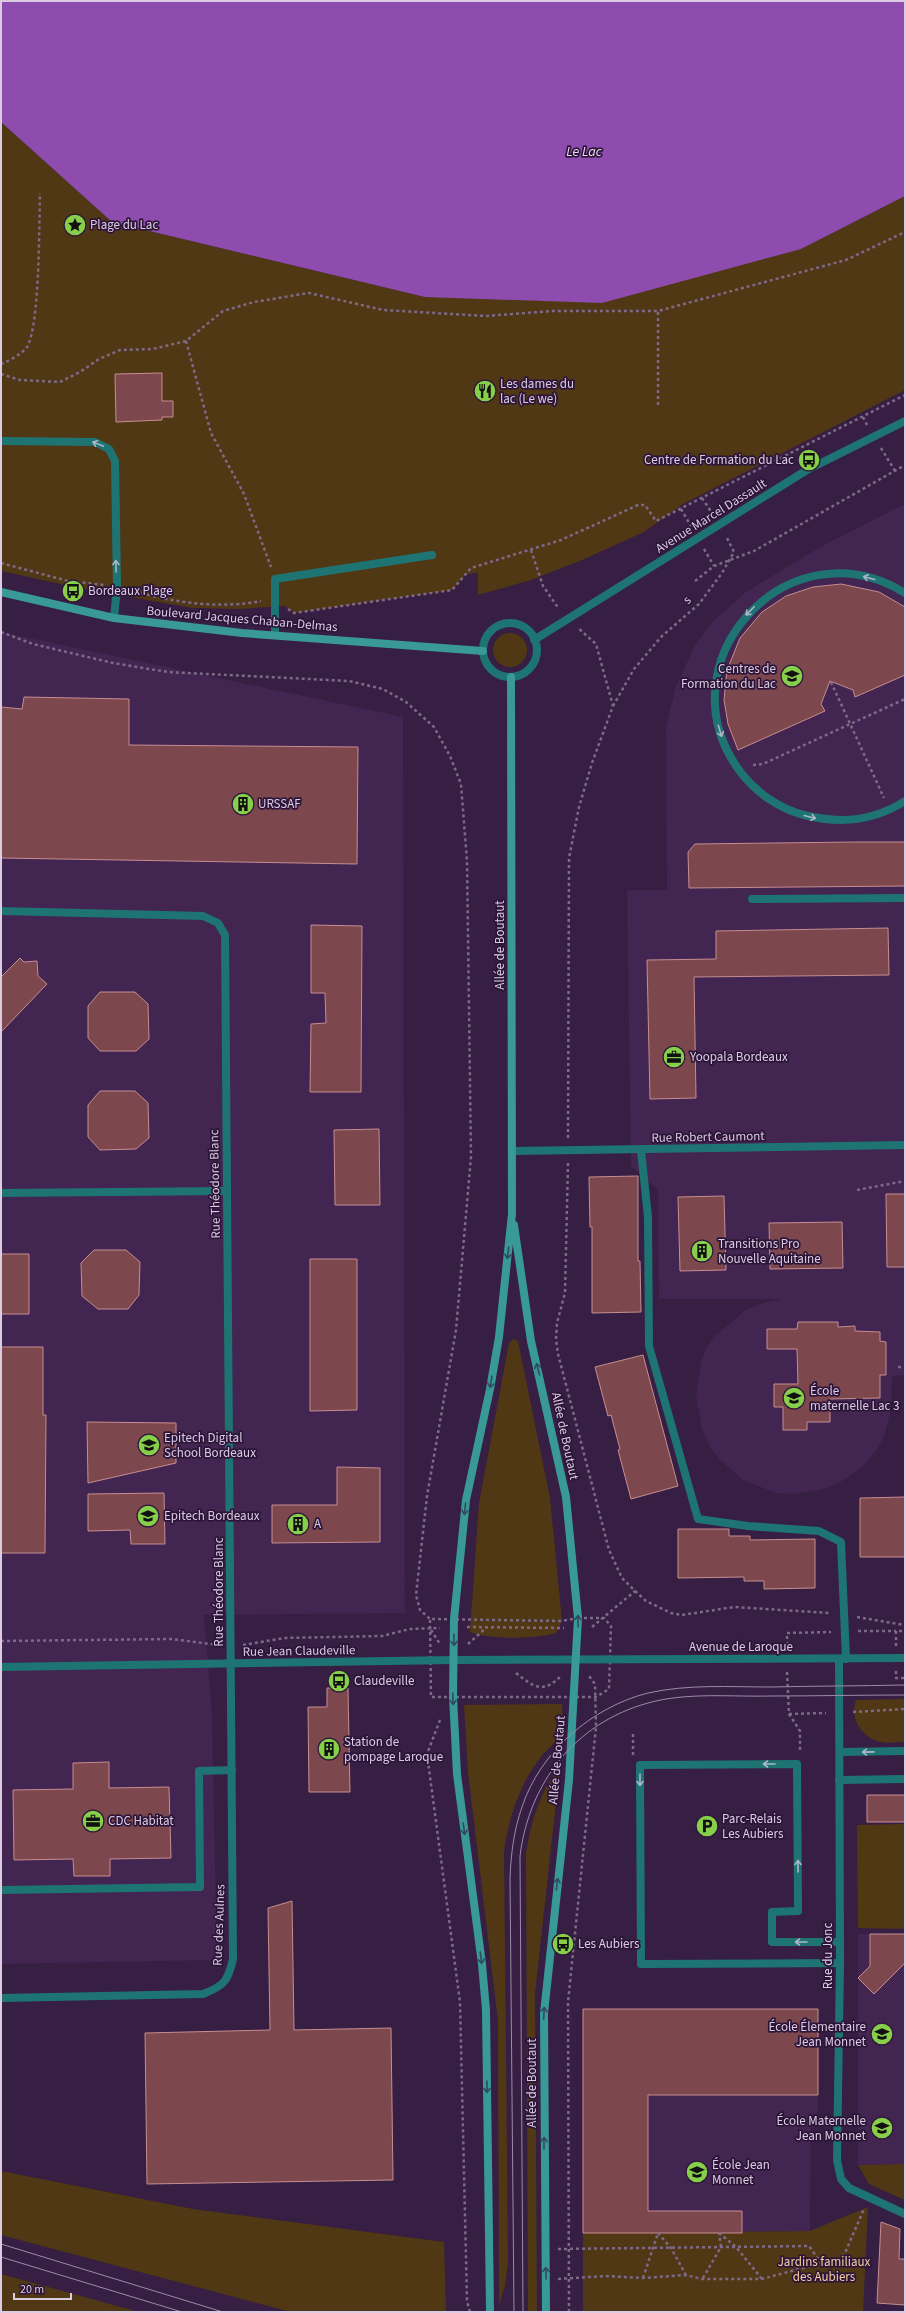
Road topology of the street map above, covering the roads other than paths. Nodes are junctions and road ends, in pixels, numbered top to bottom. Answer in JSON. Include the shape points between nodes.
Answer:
{"nodes":[{"id":1,"x":905,"y":421,"type":"edge"},
{"id":2,"x":1,"y":441,"type":"edge"},
{"id":3,"x":432,"y":555,"type":"dead end"},
{"id":4,"x":1,"y":592,"type":"edge"},
{"id":5,"x":905,"y":593,"type":"edge"},
{"id":6,"x":114,"y":618,"type":"junction"},
{"id":7,"x":275,"y":635,"type":"junction"},
{"id":8,"x":534,"y":640,"type":"junction"},
{"id":9,"x":483,"y":651,"type":"junction"},
{"id":10,"x":511,"y":677,"type":"junction"},
{"id":11,"x":905,"y":801,"type":"edge"},
{"id":12,"x":905,"y":898,"type":"edge"},
{"id":13,"x":752,"y":899,"type":"dead end"},
{"id":14,"x":1,"y":910,"type":"edge"},
{"id":15,"x":905,"y":1145,"type":"edge"},
{"id":16,"x":641,"y":1150,"type":"junction"},
{"id":17,"x":512,"y":1151,"type":"junction"},
{"id":18,"x":228,"y":1191,"type":"junction"},
{"id":19,"x":1,"y":1193,"type":"edge"},
{"id":20,"x":512,"y":1214,"type":"junction"},
{"id":21,"x":905,"y":1658,"type":"edge"},
{"id":22,"x":842,"y":1659,"type":"junction"},
{"id":23,"x":454,"y":1660,"type":"junction"},
{"id":24,"x":577,"y":1660,"type":"junction"},
{"id":25,"x":500,"y":1661,"type":"joint"},
{"id":26,"x":231,"y":1664,"type":"junction"},
{"id":27,"x":1,"y":1667,"type":"edge"},
{"id":28,"x":840,"y":1752,"type":"junction"},
{"id":29,"x":905,"y":1752,"type":"edge"},
{"id":30,"x":232,"y":1770,"type":"junction"},
{"id":31,"x":905,"y":1779,"type":"edge"},
{"id":32,"x":840,"y":1780,"type":"junction"},
{"id":33,"x":1,"y":1890,"type":"edge"},
{"id":34,"x":840,"y":1942,"type":"junction"},
{"id":35,"x":840,"y":1963,"type":"junction"},
{"id":36,"x":1,"y":1998,"type":"edge"},
{"id":37,"x":905,"y":2214,"type":"edge"},
{"id":38,"x":490,"y":2312,"type":"edge"},
{"id":39,"x":546,"y":2312,"type":"edge"}],
"edges":[{"from":1,"to":8,"type":"street","name":"Avenue Marcel Dassault","via":[[808,470]]},
{"from":6,"to":2,"type":"street","one_way":true,"via":[[117,587],[115,461],[109,449],[94,442]]},
{"from":3,"to":7,"type":"street","via":[[276,579]]},
{"from":4,"to":6,"type":"main road","name":"Boulevard Jacques Chaban-Delmas"},
{"from":5,"to":11,"type":"street","one_way":true,"via":[[880,580],[842,574],[816,576],[775,591],[745,616],[734,631],[724,650],[717,674],[715,701],[719,728],[737,767],[761,794],[796,813],[819,819],[861,819],[889,810]]},
{"from":6,"to":7,"type":"main road","name":"Boulevard Jacques Chaban-Delmas"},
{"from":7,"to":9,"type":"main road","name":"Boulevard Jacques Chaban-Delmas"},
{"from":8,"to":9,"type":"street","via":[[522,625],[503,623],[490,632]]},
{"from":8,"to":10,"type":"street","via":[[536,655],[531,668]]},
{"from":9,"to":10,"type":"street","via":[[485,663],[490,669],[500,676]]},
{"from":10,"to":17,"type":"main road","name":"Allée de Boutaut"},
{"from":12,"to":13,"type":"street"},
{"from":14,"to":18,"type":"street","name":"Rue Théodore Blanc","via":[[203,916],[218,923],[225,935]]},
{"from":15,"to":16,"type":"street","name":"Rue Robert Caumont"},
{"from":16,"to":17,"type":"street","name":"Rue Robert Caumont"},
{"from":16,"to":22,"type":"street","name":"Rue du Jonc","via":[[648,1217],[649,1346],[698,1519],[748,1526],[819,1531],[841,1542],[844,1615]]},
{"from":17,"to":20,"type":"main road","name":"Allée de Boutaut"},
{"from":18,"to":19,"type":"street"},
{"from":18,"to":26,"type":"street","name":"Rue Théodore Blanc"},
{"from":20,"to":23,"type":"main road","name":"Allée de Boutaut","one_way":true,"via":[[499,1337],[466,1500],[454,1627]]},
{"from":24,"to":20,"type":"main road","name":"Allée de Boutaut","one_way":true,"via":[[578,1628],[566,1497],[531,1341]]},
{"from":21,"to":22,"type":"street","name":"Avenue de Laroque"},
{"from":22,"to":24,"type":"street","name":"Avenue de Laroque"},
{"from":22,"to":28,"type":"street","name":"Rue du Jonc"},
{"from":23,"to":25,"type":"street","name":"Rue Jean Claudeville"},
{"from":23,"to":26,"type":"street","name":"Rue Jean Claudeville"},
{"from":23,"to":38,"type":"main road","name":"Allée de Boutaut","one_way":true,"via":[[457,1774],[486,2010]]},
{"from":24,"to":25,"type":"street","name":"Avenue de Laroque"},
{"from":39,"to":24,"type":"main road","name":"Allée de Boutaut","one_way":true,"via":[[544,2013],[568,1780]]},
{"from":26,"to":27,"type":"street","name":"Rue Jean Claudeville"},
{"from":26,"to":30,"type":"street","name":"Rue des Aulnes"},
{"from":29,"to":28,"type":"street","one_way":true},
{"from":28,"to":32,"type":"street","name":"Rue du Jonc"},
{"from":30,"to":33,"type":"street","via":[[199,1771],[200,1887]]},
{"from":30,"to":36,"type":"street","name":"Rue des Aulnes","via":[[233,1959],[230,1974],[220,1988],[203,1994]]},
{"from":31,"to":32,"type":"street"},
{"from":32,"to":34,"type":"street","name":"Rue du Jonc"},
{"from":34,"to":35,"type":"street","name":"Rue du Jonc"},
{"from":34,"to":35,"type":"street","one_way":true,"via":[[772,1942],[772,1912],[798,1911],[797,1764],[640,1765],[641,1964]]},
{"from":35,"to":37,"type":"street","name":"Rue du Jonc","via":[[837,2160],[841,2179],[849,2188]]}]}
